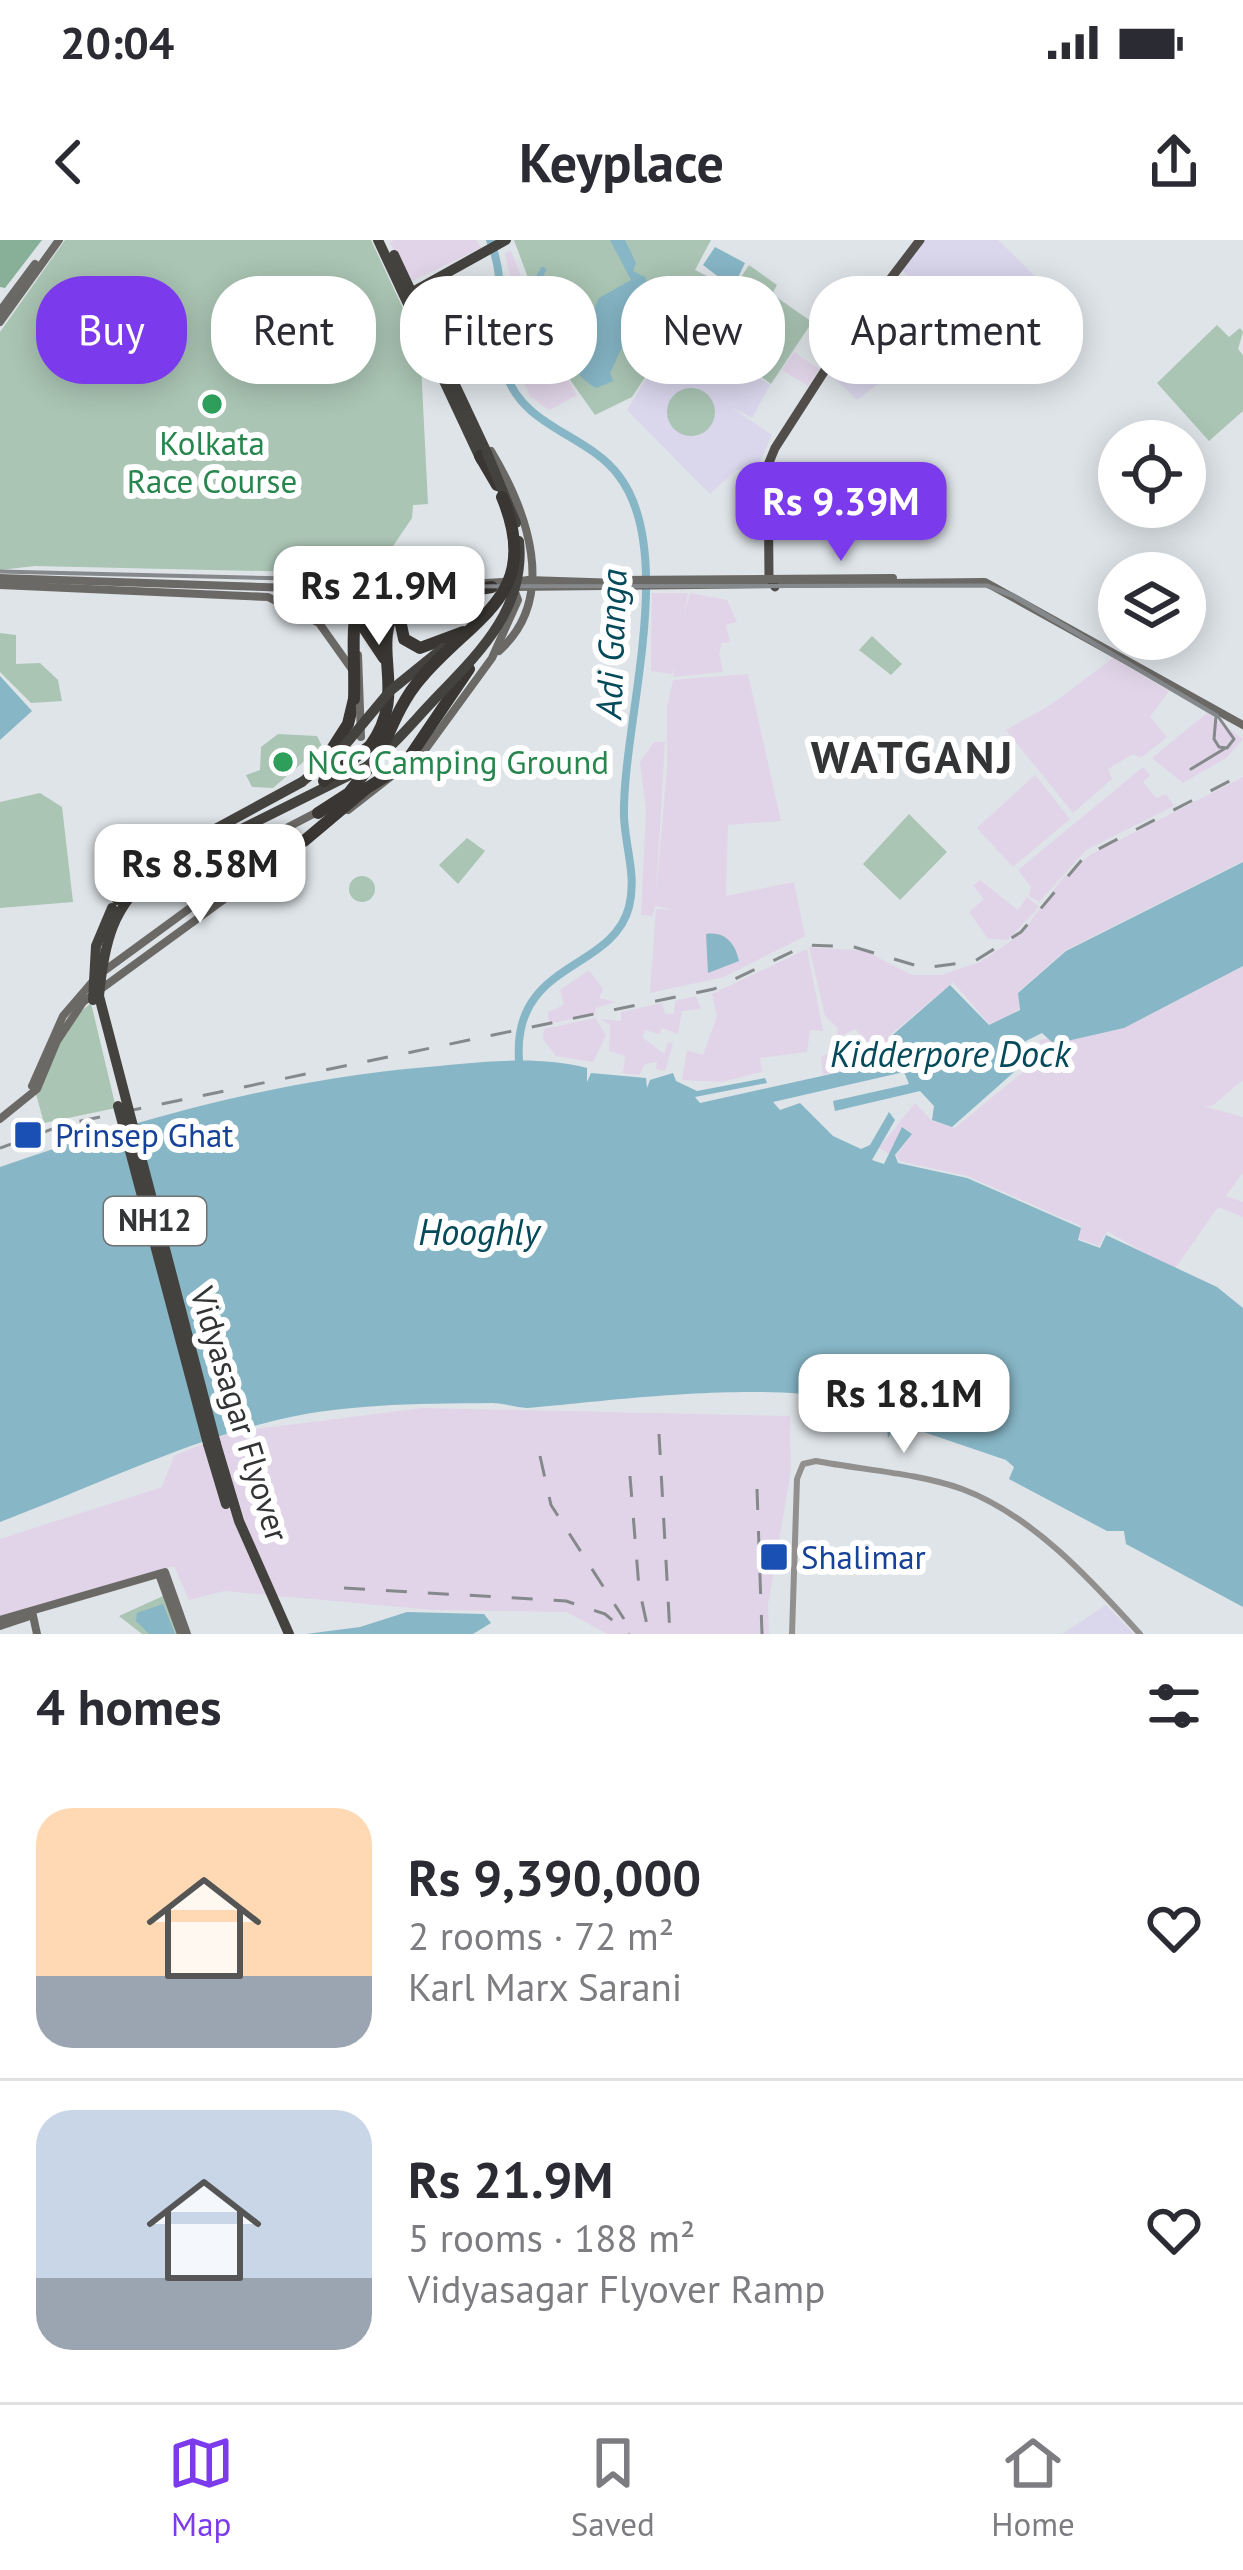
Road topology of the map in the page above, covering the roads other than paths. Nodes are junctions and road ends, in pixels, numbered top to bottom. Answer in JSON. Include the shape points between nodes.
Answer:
{"nodes":[{"id":1,"x":56,"y":240,"type":"edge"},
{"id":2,"x":382,"y":240,"type":"edge"},
{"id":3,"x":917,"y":240,"type":"edge"},
{"id":4,"x":500,"y":241,"type":"edge"},
{"id":5,"x":400,"y":276,"type":"edge"},
{"id":6,"x":437,"y":276,"type":"edge"},
{"id":7,"x":0,"y":310,"type":"edge"},
{"id":8,"x":0,"y":322,"type":"edge"},
{"id":9,"x":451,"y":384,"type":"edge"},
{"id":10,"x":467,"y":420,"type":"junction"},
{"id":11,"x":483,"y":454,"type":"junction"},
{"id":12,"x":502,"y":503,"type":"junction"},
{"id":13,"x":973,"y":579,"type":"junction"},
{"id":14,"x":437,"y":580,"type":"junction"},
{"id":15,"x":0,"y":581,"type":"edge"},
{"id":16,"x":488,"y":583,"type":"junction"},
{"id":17,"x":621,"y":583,"type":"junction"},
{"id":18,"x":528,"y":585,"type":"junction"},
{"id":19,"x":509,"y":587,"type":"junction"},
{"id":20,"x":772,"y":587,"type":"junction"},
{"id":21,"x":296,"y":588,"type":"junction"},
{"id":22,"x":388,"y":607,"type":"junction"},
{"id":23,"x":517,"y":608,"type":"junction"},
{"id":24,"x":528,"y":613,"type":"junction"},
{"id":25,"x":463,"y":632,"type":"junction"},
{"id":26,"x":380,"y":637,"type":"junction"},
{"id":27,"x":486,"y":656,"type":"junction"},
{"id":28,"x":355,"y":680,"type":"junction"},
{"id":29,"x":1243,"y":723,"type":"edge"},
{"id":30,"x":302,"y":782,"type":"junction"},
{"id":31,"x":282,"y":806,"type":"junction"},
{"id":32,"x":318,"y":813,"type":"junction"},
{"id":33,"x":271,"y":836,"type":"junction"},
{"id":34,"x":304,"y":841,"type":"junction"},
{"id":35,"x":288,"y":854,"type":"junction"},
{"id":36,"x":248,"y":865,"type":"junction"},
{"id":37,"x":255,"y":875,"type":"junction"},
{"id":38,"x":226,"y":881,"type":"junction"},
{"id":39,"x":232,"y":892,"type":"junction"},
{"id":40,"x":153,"y":932,"type":"junction"},
{"id":41,"x":158,"y":945,"type":"junction"},
{"id":42,"x":0,"y":1116,"type":"edge"},
{"id":43,"x":32,"y":1613,"type":"junction"},
{"id":44,"x":0,"y":1623,"type":"edge"},
{"id":45,"x":38,"y":1634,"type":"edge"},
{"id":46,"x":184,"y":1634,"type":"edge"},
{"id":47,"x":285,"y":1634,"type":"edge"},
{"id":48,"x":791,"y":1634,"type":"edge"},
{"id":49,"x":1140,"y":1634,"type":"edge"}],
"edges":[{"from":1,"to":7,"type":"main road"},
{"from":1,"to":8,"type":"main road"},
{"from":2,"to":5,"type":"highway"},
{"from":3,"to":20,"type":"main road","via":[[814,379],[763,466]]},
{"from":4,"to":6,"type":"highway"},
{"from":9,"to":10,"type":"highway","number":"NH12"},
{"from":10,"to":11,"type":"highway","name":"Vidyasagar Flyover","number":"NH12"},
{"from":10,"to":18,"type":"main road","via":[[517,503]]},
{"from":11,"to":12,"type":"highway"},
{"from":11,"to":27,"type":"highway","name":"Vidyasagar Flyover","number":"NH12","bridge":true,"via":[[512,508],[520,557],[514,594]]},
{"from":12,"to":25,"type":"highway","name":"Vidyasagar Flyover","number":"NH12","bridge":true,"via":[[507,573],[484,615]]},
{"from":12,"to":32,"type":"highway","bridge":true,"via":[[514,553],[506,591],[412,688],[349,793]]},
{"from":13,"to":17,"type":"main road","bridge":true},
{"from":13,"to":20,"type":"main road"},
{"from":13,"to":29,"type":"main road","via":[[1005,585]]},
{"from":14,"to":16,"type":"main road"},
{"from":14,"to":28,"type":"highway","bridge":true,"via":[[397,579],[364,597],[350,627]]},
{"from":14,"to":32,"type":"main road","bridge":true,"via":[[387,587],[359,615],[361,737],[334,800]]},
{"from":15,"to":21,"type":"main road"},
{"from":15,"to":28,"type":"main road","via":[[279,600],[336,640]]},
{"from":16,"to":18,"type":"main road"},
{"from":16,"to":19,"type":"main road"},
{"from":16,"to":22,"type":"main road","via":[[423,591]]},
{"from":16,"to":25,"type":"highway","via":[[410,603],[400,630],[420,648]]},
{"from":17,"to":18,"type":"main road"},
{"from":17,"to":20,"type":"main road","bridge":true},
{"from":18,"to":19,"type":"main road"},
{"from":18,"to":22,"type":"main road","via":[[418,587]]},
{"from":18,"to":24,"type":"main road"},
{"from":19,"to":23,"type":"main road"},
{"from":21,"to":22,"type":"main road","via":[[366,613]]},
{"from":21,"to":26,"type":"highway"},
{"from":22,"to":26,"type":"highway"},
{"from":23,"to":24,"type":"main road"},
{"from":23,"to":27,"type":"main road"},
{"from":24,"to":27,"type":"main road"},
{"from":25,"to":30,"type":"highway","name":"Vidyasagar Flyover","number":"NH12","bridge":true,"via":[[390,691],[340,752]]},
{"from":26,"to":31,"type":"highway","bridge":true,"via":[[390,706],[370,746]]},
{"from":27,"to":31,"type":"highway","name":"Vidyasagar Flyover","number":"NH12","bridge":true,"via":[[381,757]]},
{"from":27,"to":34,"type":"highway","bridge":true,"via":[[404,765]]},
{"from":27,"to":34,"type":"main road","via":[[425,750]]},
{"from":28,"to":30,"type":"highway","bridge":true,"via":[[348,724]]},
{"from":30,"to":47,"type":"highway","name":"Vidyasagar Flyover","number":"NH12","bridge":true,"via":[[132,881],[103,925],[93,978],[191,1387],[234,1525]]},
{"from":31,"to":47,"type":"highway","name":"Vidyasagar Flyover","number":"NH12","bridge":true,"via":[[157,871],[130,894],[104,944],[99,996],[228,1486]]},
{"from":32,"to":33,"type":"main road"},
{"from":33,"to":35,"type":"main road","via":[[274,850]]},
{"from":33,"to":36,"type":"main road"},
{"from":34,"to":35,"type":"main road"},
{"from":35,"to":37,"type":"main road"},
{"from":36,"to":37,"type":"main road"},
{"from":36,"to":38,"type":"main road"},
{"from":37,"to":39,"type":"main road"},
{"from":38,"to":39,"type":"main road"},
{"from":38,"to":40,"type":"main road"},
{"from":39,"to":41,"type":"main road"},
{"from":40,"to":41,"type":"main road"},
{"from":40,"to":42,"type":"main road","via":[[76,998],[33,1085]]},
{"from":41,"to":42,"type":"main road","via":[[75,1010],[37,1089]]},
{"from":43,"to":44,"type":"main road"},
{"from":43,"to":45,"type":"main road"},
{"from":43,"to":46,"type":"main road","via":[[163,1574]]},
{"from":48,"to":49,"type":"street","via":[[797,1479],[803,1464],[816,1460],[989,1500],[1072,1565]]}]}
